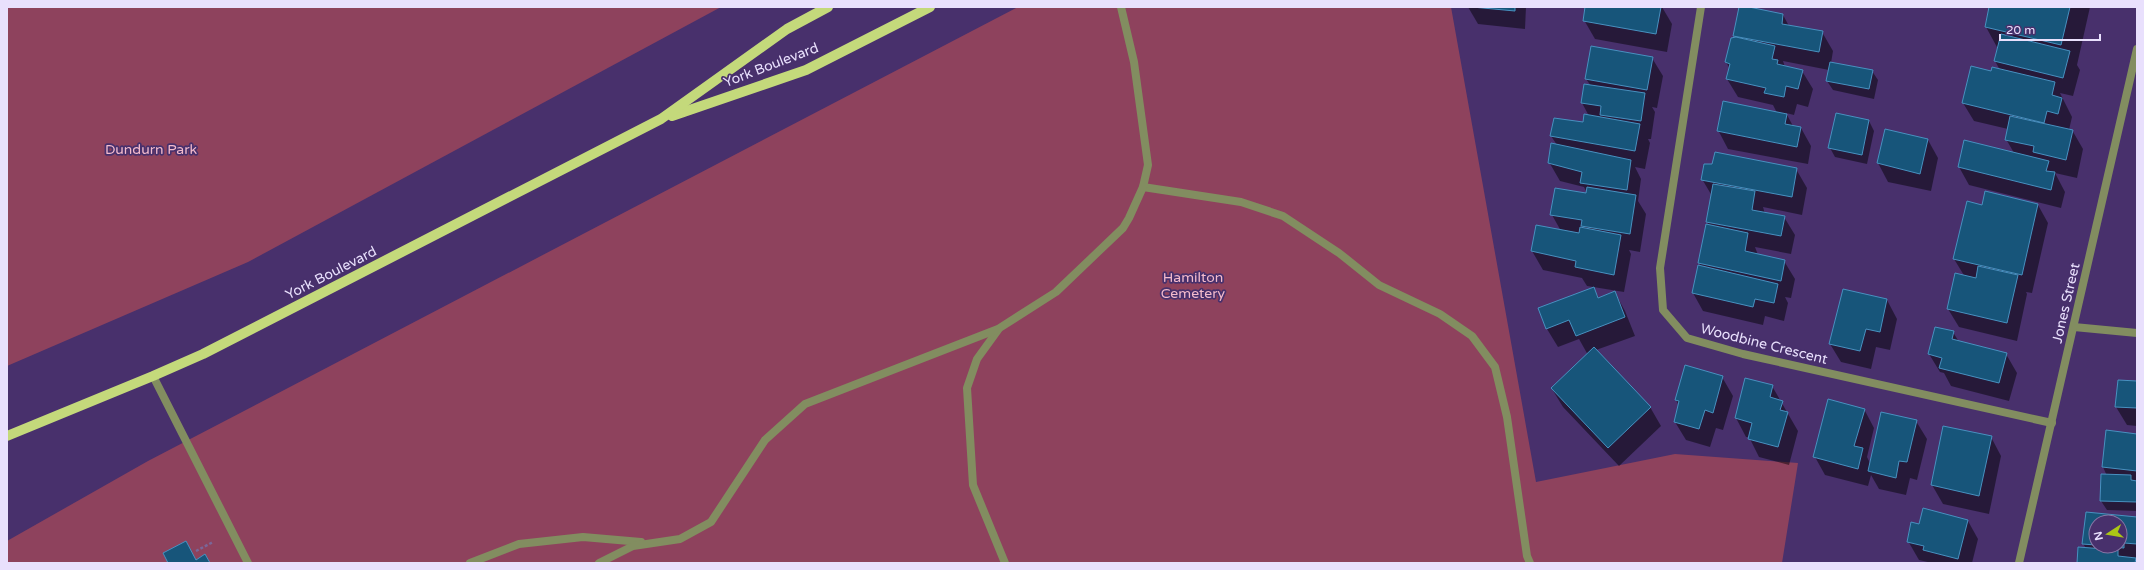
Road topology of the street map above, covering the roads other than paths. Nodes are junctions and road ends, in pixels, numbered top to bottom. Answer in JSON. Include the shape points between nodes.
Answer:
{"nodes":[{"id":1,"x":828,"y":7,"type":"edge"},
{"id":2,"x":930,"y":7,"type":"edge"},
{"id":3,"x":1121,"y":7,"type":"edge"},
{"id":4,"x":1701,"y":7,"type":"edge"},
{"id":5,"x":2137,"y":49,"type":"edge"},
{"id":6,"x":661,"y":119,"type":"junction"},
{"id":7,"x":1143,"y":187,"type":"junction"},
{"id":8,"x":2074,"y":327,"type":"junction"},
{"id":9,"x":998,"y":329,"type":"junction"},
{"id":10,"x":2137,"y":333,"type":"edge"},
{"id":11,"x":153,"y":376,"type":"junction"},
{"id":12,"x":2052,"y":423,"type":"junction"},
{"id":13,"x":7,"y":436,"type":"edge"},
{"id":14,"x":646,"y":543,"type":"junction"},
{"id":15,"x":248,"y":563,"type":"edge"},
{"id":16,"x":470,"y":563,"type":"edge"},
{"id":17,"x":599,"y":563,"type":"edge"},
{"id":18,"x":1005,"y":563,"type":"edge"},
{"id":19,"x":1530,"y":563,"type":"edge"},
{"id":20,"x":2019,"y":563,"type":"edge"}],
"edges":[{"from":1,"to":6,"type":"main road","name":"York Boulevard","via":[[787,30]]},
{"from":2,"to":6,"type":"main road","name":"York Boulevard","via":[[806,70]]},
{"from":3,"to":7,"type":"street","via":[[1134,62],[1148,165]]},
{"from":4,"to":12,"type":"street","name":"Woodbine Crescent","via":[[1660,268],[1663,310],[1687,338],[1750,355]]},
{"from":5,"to":8,"type":"street","name":"Jones Street"},
{"from":6,"to":11,"type":"main road","name":"York Boulevard","via":[[216,347]]},
{"from":7,"to":9,"type":"street","via":[[1123,228],[1056,292]]},
{"from":7,"to":19,"type":"street","via":[[1241,202],[1283,216],[1339,253],[1379,285],[1440,314],[1472,336],[1495,367],[1507,417]]},
{"from":8,"to":10,"type":"street"},
{"from":8,"to":12,"type":"street","name":"Jones Street"},
{"from":9,"to":14,"type":"street","via":[[805,404],[765,440],[711,522],[680,539]]},
{"from":9,"to":18,"type":"street","via":[[977,359],[967,388],[973,485]]},
{"from":11,"to":13,"type":"main road","name":"York Boulevard"},
{"from":11,"to":15,"type":"street"},
{"from":12,"to":20,"type":"street","name":"Jones Street"},
{"from":14,"to":16,"type":"street","via":[[583,537],[519,544]]},
{"from":14,"to":17,"type":"street","via":[[633,546]]}]}
